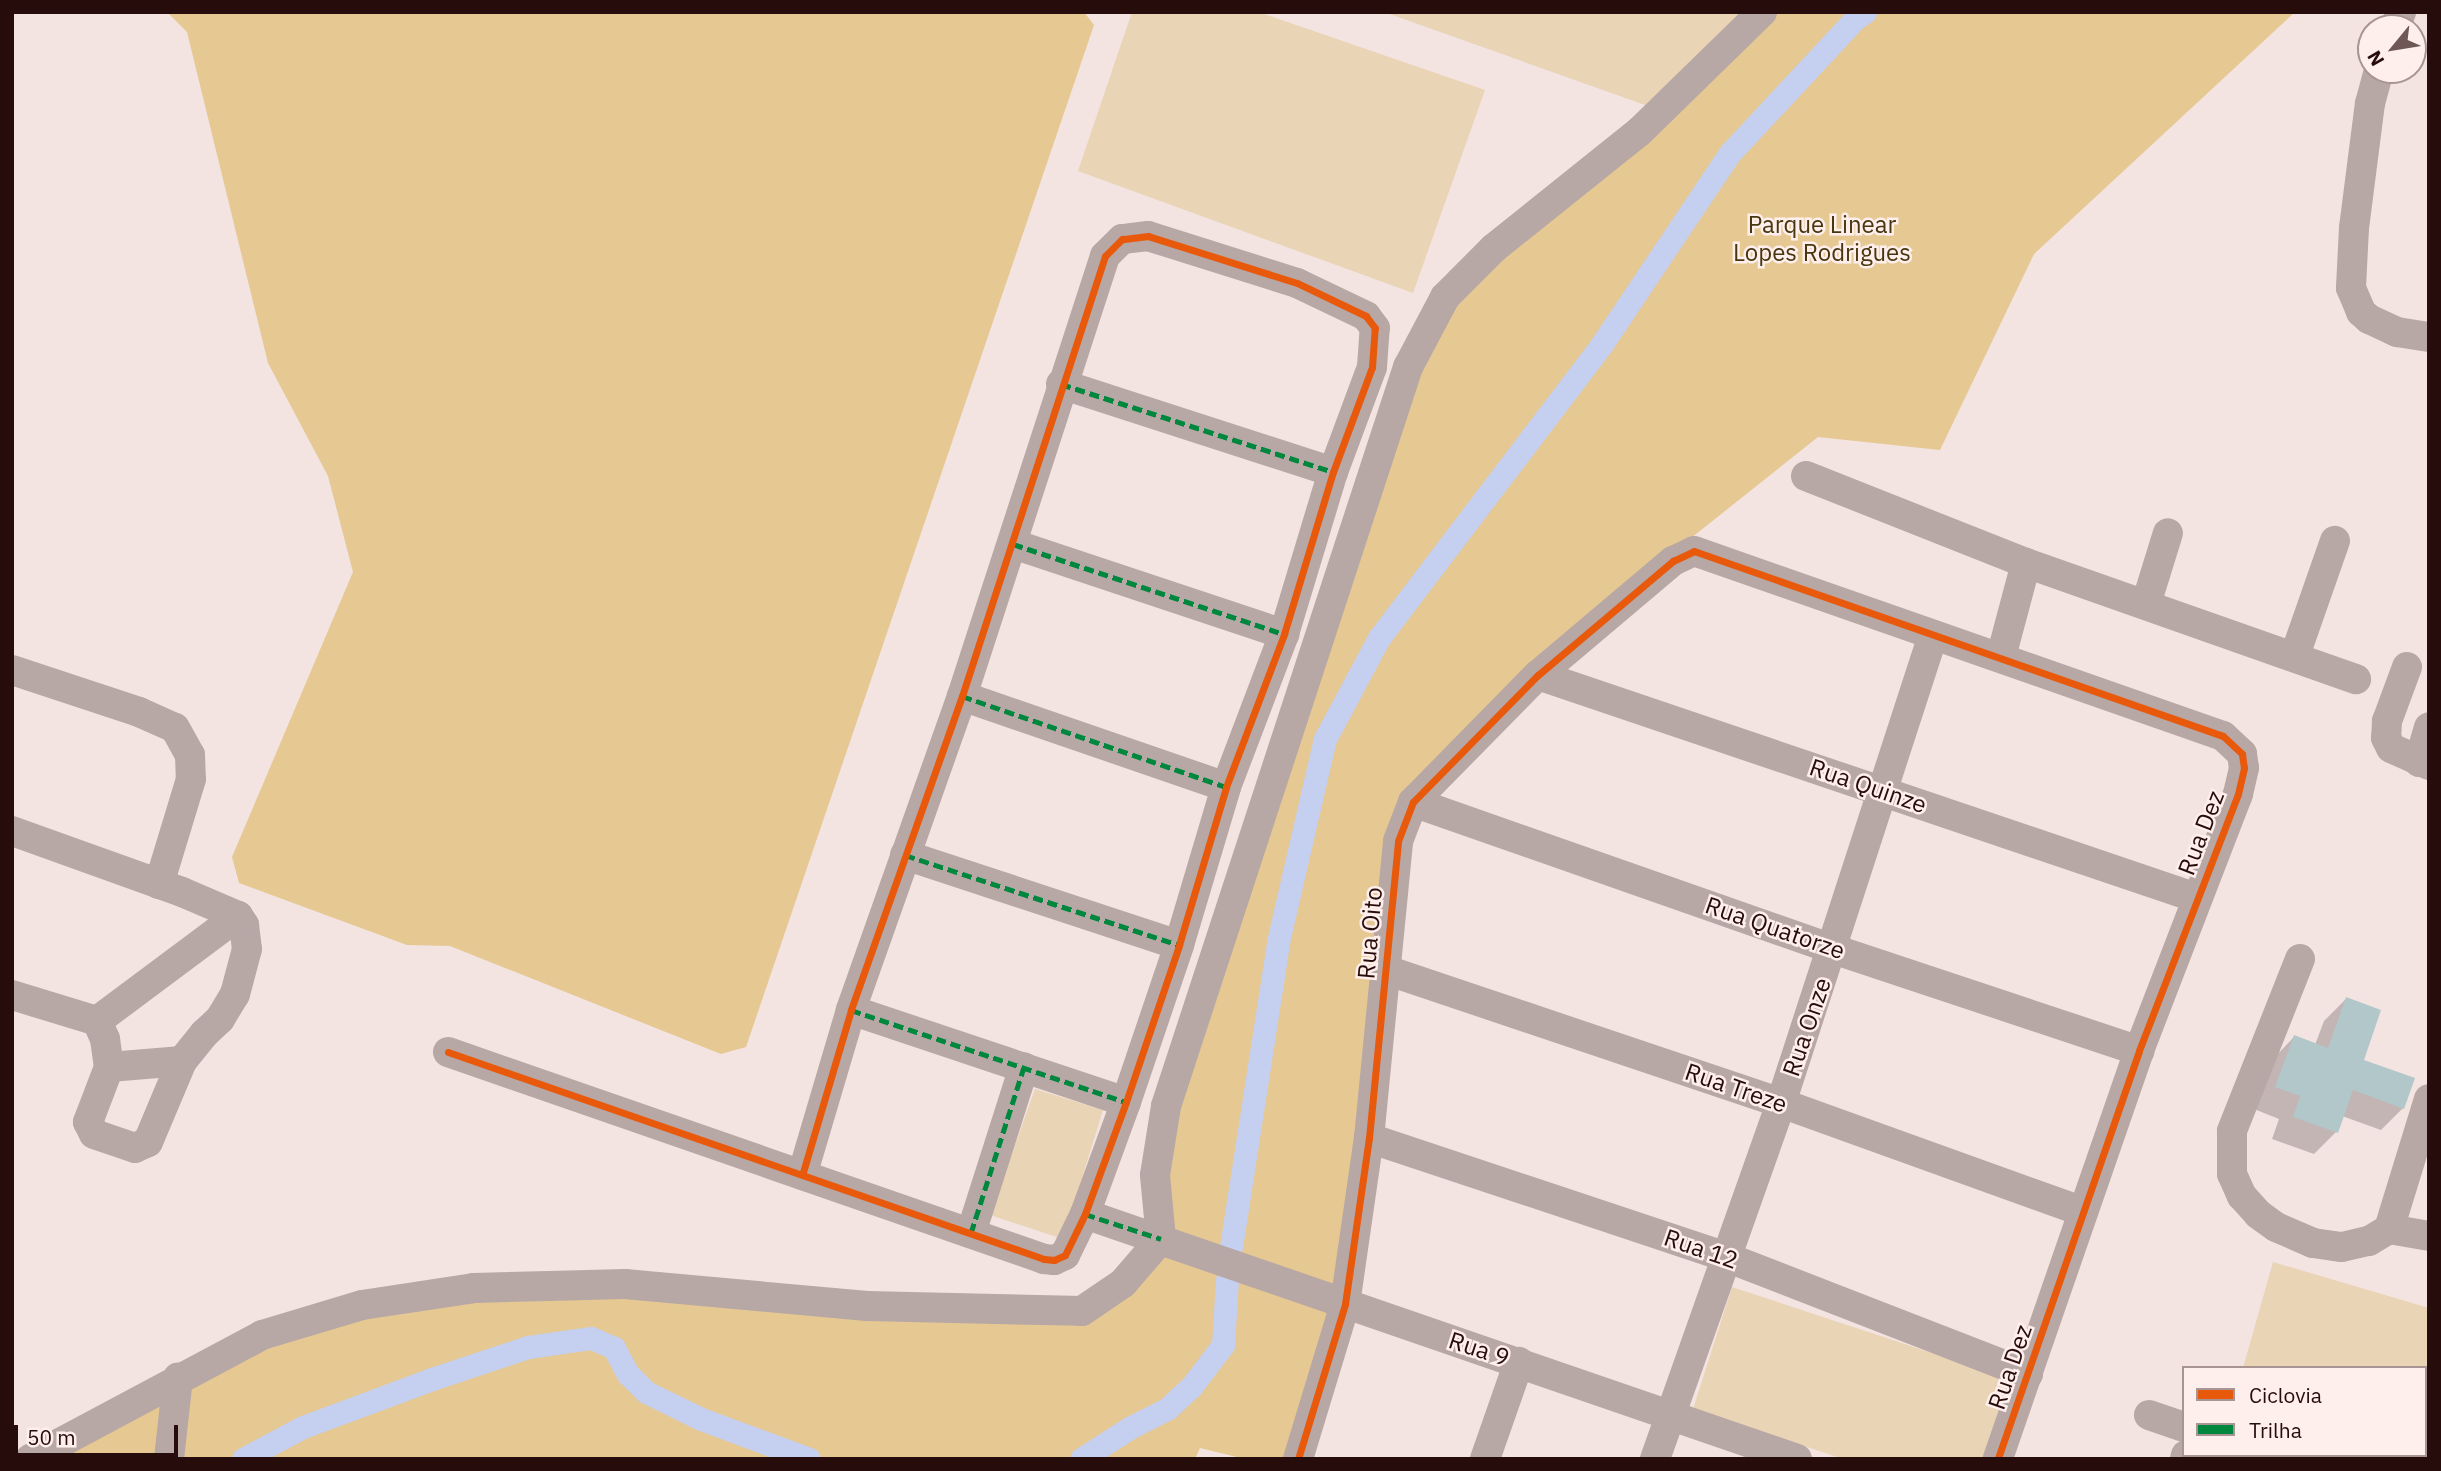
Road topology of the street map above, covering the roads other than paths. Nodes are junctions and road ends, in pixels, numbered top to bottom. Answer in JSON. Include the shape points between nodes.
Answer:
{"nodes":[{"id":1,"x":1762,"y":12,"type":"edge"},
{"id":2,"x":2375,"y":84,"type":"edge"},
{"id":3,"x":2429,"y":337,"type":"edge"},
{"id":4,"x":1062,"y":384,"type":"junction"},
{"id":5,"x":1333,"y":472,"type":"junction"},
{"id":6,"x":1806,"y":476,"type":"dead end"},
{"id":7,"x":2168,"y":533,"type":"dead end"},
{"id":8,"x":2335,"y":541,"type":"dead end"},
{"id":9,"x":1013,"y":544,"type":"junction"},
{"id":10,"x":1713,"y":557,"type":"joint"},
{"id":11,"x":2026,"y":562,"type":"junction"},
{"id":12,"x":2146,"y":604,"type":"junction"},
{"id":13,"x":1283,"y":634,"type":"junction"},
{"id":14,"x":1934,"y":635,"type":"junction"},
{"id":15,"x":2295,"y":655,"type":"junction"},
{"id":16,"x":2001,"y":657,"type":"junction"},
{"id":17,"x":2407,"y":667,"type":"dead end"},
{"id":18,"x":12,"y":670,"type":"edge"},
{"id":19,"x":1538,"y":675,"type":"junction"},
{"id":20,"x":2356,"y":678,"type":"dead end"},
{"id":21,"x":962,"y":696,"type":"junction"},
{"id":22,"x":2429,"y":727,"type":"edge"},
{"id":23,"x":2424,"y":764,"type":"edge"},
{"id":24,"x":1226,"y":787,"type":"junction"},
{"id":25,"x":1881,"y":790,"type":"junction"},
{"id":26,"x":1413,"y":802,"type":"junction"},
{"id":27,"x":12,"y":831,"type":"edge"},
{"id":28,"x":905,"y":855,"type":"junction"},
{"id":29,"x":159,"y":884,"type":"junction"},
{"id":30,"x":2197,"y":898,"type":"junction"},
{"id":31,"x":238,"y":916,"type":"junction"},
{"id":32,"x":1179,"y":945,"type":"junction"},
{"id":33,"x":1833,"y":949,"type":"junction"},
{"id":34,"x":2300,"y":959,"type":"dead end"},
{"id":35,"x":1386,"y":970,"type":"junction"},
{"id":36,"x":12,"y":995,"type":"edge"},
{"id":37,"x":851,"y":1010,"type":"junction"},
{"id":38,"x":97,"y":1021,"type":"junction"},
{"id":39,"x":2138,"y":1051,"type":"junction"},
{"id":40,"x":449,"y":1052,"type":"dead end"},
{"id":41,"x":182,"y":1061,"type":"junction"},
{"id":42,"x":109,"y":1068,"type":"junction"},
{"id":43,"x":1024,"y":1068,"type":"junction"},
{"id":44,"x":2429,"y":1099,"type":"edge"},
{"id":45,"x":1126,"y":1102,"type":"junction"},
{"id":46,"x":1781,"y":1103,"type":"junction"},
{"id":47,"x":1369,"y":1138,"type":"junction"},
{"id":48,"x":802,"y":1175,"type":"junction"},
{"id":49,"x":2083,"y":1212,"type":"junction"},
{"id":50,"x":1085,"y":1214,"type":"junction"},
{"id":51,"x":2389,"y":1229,"type":"junction"},
{"id":52,"x":971,"y":1233,"type":"junction"},
{"id":53,"x":2429,"y":1236,"type":"edge"},
{"id":54,"x":1161,"y":1239,"type":"junction"},
{"id":55,"x":1726,"y":1257,"type":"junction"},
{"id":56,"x":1345,"y":1304,"type":"junction"},
{"id":57,"x":1519,"y":1362,"type":"junction"},
{"id":58,"x":2028,"y":1374,"type":"junction"},
{"id":59,"x":178,"y":1377,"type":"junction"},
{"id":60,"x":1670,"y":1415,"type":"junction"},
{"id":61,"x":2149,"y":1415,"type":"dead end"},
{"id":62,"x":2182,"y":1426,"type":"edge"},
{"id":63,"x":12,"y":1456,"type":"edge"},
{"id":64,"x":22,"y":1459,"type":"edge"},
{"id":65,"x":30,"y":1459,"type":"edge"},
{"id":66,"x":169,"y":1459,"type":"edge"},
{"id":67,"x":1298,"y":1459,"type":"edge"},
{"id":68,"x":1485,"y":1459,"type":"edge"},
{"id":69,"x":1655,"y":1459,"type":"edge"},
{"id":70,"x":1797,"y":1459,"type":"edge"},
{"id":71,"x":1997,"y":1459,"type":"edge"}],
"edges":[{"from":1,"to":54,"type":"street","via":[[1639,132],[1493,248],[1445,297],[1408,367],[1166,1105],[1155,1175]]},
{"from":2,"to":3,"type":"street","via":[[2354,228],[2351,288],[2369,319],[2397,332]]},
{"from":4,"to":5,"type":"street"},
{"from":4,"to":5,"type":"street","via":[[1099,268],[1122,239],[1148,236],[1297,283],[1366,316],[1375,327],[1372,367]]},
{"from":4,"to":9,"type":"street"},
{"from":5,"to":13,"type":"street"},
{"from":6,"to":11,"type":"street"},
{"from":7,"to":12,"type":"street"},
{"from":8,"to":15,"type":"street"},
{"from":9,"to":13,"type":"street"},
{"from":9,"to":21,"type":"street"},
{"from":10,"to":14,"type":"street","name":"Rua Dez"},
{"from":10,"to":19,"type":"street","name":"Rua Oito","via":[[1694,551],[1672,561]]},
{"from":11,"to":12,"type":"street"},
{"from":11,"to":16,"type":"street"},
{"from":12,"to":15,"type":"street"},
{"from":13,"to":24,"type":"street"},
{"from":14,"to":16,"type":"street","name":"Rua Dez"},
{"from":14,"to":25,"type":"street","name":"Rua Onze"},
{"from":15,"to":20,"type":"street"},
{"from":16,"to":30,"type":"street","name":"Rua Dez","via":[[2223,736],[2242,754],[2238,794]]},
{"from":17,"to":23,"type":"street","via":[[2387,721],[2386,738],[2391,748]]},
{"from":18,"to":29,"type":"street","via":[[139,712],[175,729],[190,755],[191,779]]},
{"from":19,"to":25,"type":"street","name":"Rua Quinze"},
{"from":19,"to":26,"type":"street","name":"Rua Oito"},
{"from":21,"to":24,"type":"street"},
{"from":21,"to":28,"type":"street"},
{"from":22,"to":23,"type":"street"},
{"from":24,"to":32,"type":"street"},
{"from":25,"to":30,"type":"street","name":"Rua Quinze"},
{"from":25,"to":33,"type":"street","name":"Rua Onze"},
{"from":26,"to":33,"type":"street","name":"Rua Quatorze"},
{"from":26,"to":35,"type":"street","name":"Rua Oito","via":[[1398,841]]},
{"from":27,"to":29,"type":"street"},
{"from":28,"to":32,"type":"street"},
{"from":28,"to":37,"type":"street"},
{"from":29,"to":31,"type":"street"},
{"from":30,"to":39,"type":"street","name":"Rua Dez"},
{"from":31,"to":38,"type":"street"},
{"from":31,"to":41,"type":"street","via":[[247,949],[235,993],[220,1019]]},
{"from":32,"to":45,"type":"street"},
{"from":33,"to":39,"type":"street","name":"Rua Quatorze"},
{"from":33,"to":46,"type":"street","name":"Rua Onze"},
{"from":34,"to":51,"type":"street","via":[[2232,1131],[2232,1174],[2242,1196],[2258,1214],[2313,1243],[2343,1247],[2370,1241]]},
{"from":35,"to":46,"type":"street","name":"Rua Treze"},
{"from":35,"to":47,"type":"street","name":"Rua Oito"},
{"from":36,"to":38,"type":"street"},
{"from":37,"to":43,"type":"street"},
{"from":37,"to":48,"type":"street"},
{"from":38,"to":42,"type":"street"},
{"from":39,"to":49,"type":"street","name":"Rua Dez"},
{"from":40,"to":48,"type":"street"},
{"from":41,"to":42,"type":"street"},
{"from":41,"to":42,"type":"street","via":[[148,1142],[135,1148],[94,1133],[88,1122]]},
{"from":43,"to":45,"type":"street"},
{"from":43,"to":52,"type":"street"},
{"from":44,"to":51,"type":"street"},
{"from":45,"to":50,"type":"street"},
{"from":46,"to":49,"type":"street","name":"Rua Treze"},
{"from":46,"to":55,"type":"street","name":"Rua Onze"},
{"from":47,"to":55,"type":"street","name":"Rua 12"},
{"from":47,"to":56,"type":"street","name":"Rua Oito"},
{"from":48,"to":52,"type":"street"},
{"from":49,"to":58,"type":"street","name":"Rua Dez"},
{"from":50,"to":52,"type":"street","via":[[1065,1255],[1054,1260]]},
{"from":50,"to":54,"type":"street","name":"Rua 9"},
{"from":51,"to":53,"type":"street"},
{"from":54,"to":56,"type":"street","name":"Rua 9"},
{"from":54,"to":59,"type":"street","via":[[1123,1283],[1082,1311],[867,1306],[657,1285],[474,1288],[362,1305],[311,1319],[262,1335]]},
{"from":55,"to":58,"type":"street","name":"Rua 12"},
{"from":55,"to":60,"type":"street","name":"Rua Onze"},
{"from":56,"to":57,"type":"street","name":"Rua 9"},
{"from":56,"to":67,"type":"street","name":"Rua Oito"},
{"from":57,"to":60,"type":"street","name":"Rua 9"},
{"from":57,"to":68,"type":"street"},
{"from":58,"to":71,"type":"street","name":"Rua Dez"},
{"from":59,"to":65,"type":"street"},
{"from":59,"to":66,"type":"street"},
{"from":60,"to":69,"type":"street","name":"Rua Onze"},
{"from":60,"to":70,"type":"street","name":"Rua 9"},
{"from":61,"to":62,"type":"street"},
{"from":63,"to":64,"type":"street"}]}
